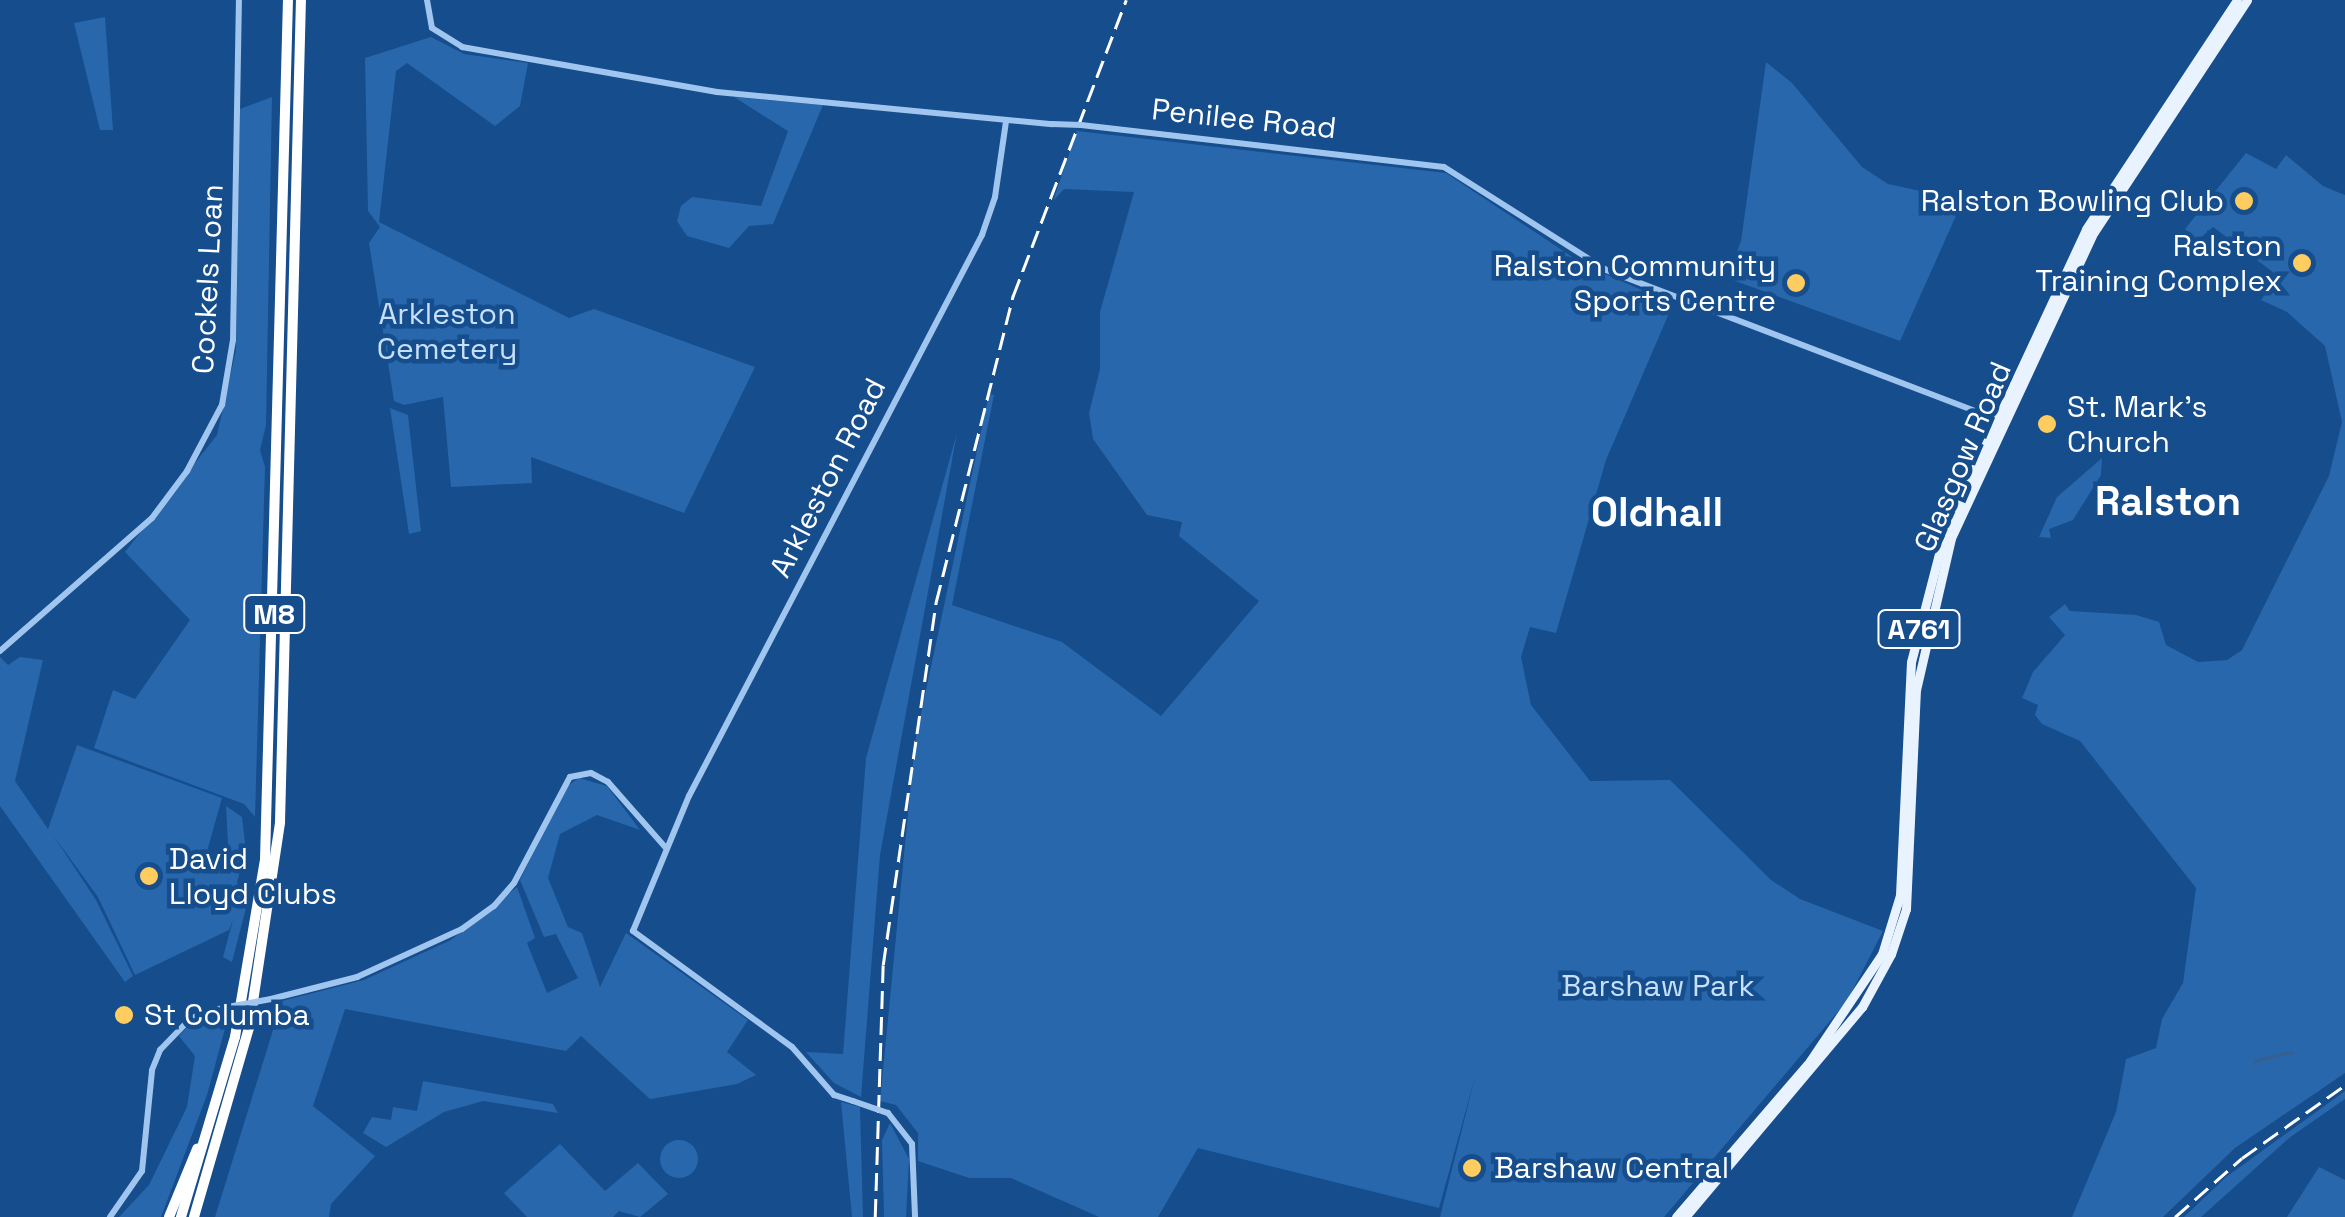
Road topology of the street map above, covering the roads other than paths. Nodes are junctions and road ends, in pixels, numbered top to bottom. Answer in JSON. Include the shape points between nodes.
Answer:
{"nodes":[{"id":1,"x":239,"y":0,"type":"edge"},
{"id":2,"x":288,"y":0,"type":"edge"},
{"id":3,"x":301,"y":0,"type":"edge"},
{"id":4,"x":427,"y":0,"type":"edge"},
{"id":5,"x":2237,"y":0,"type":"edge"},
{"id":6,"x":2247,"y":0,"type":"edge"},
{"id":7,"x":1006,"y":122,"type":"junction"},
{"id":8,"x":2086,"y":238,"type":"junction"},
{"id":9,"x":1999,"y":420,"type":"junction"},
{"id":10,"x":0,"y":651,"type":"edge"},
{"id":11,"x":666,"y":848,"type":"junction"},
{"id":12,"x":226,"y":1077,"type":"junction"},
{"id":13,"x":110,"y":1217,"type":"edge"},
{"id":14,"x":169,"y":1217,"type":"edge"},
{"id":15,"x":181,"y":1217,"type":"edge"},
{"id":16,"x":195,"y":1217,"type":"edge"},
{"id":17,"x":914,"y":1217,"type":"edge"},
{"id":18,"x":1676,"y":1217,"type":"edge"},
{"id":19,"x":1685,"y":1217,"type":"edge"}],
"edges":[{"from":1,"to":10,"type":"street","name":"Cockels Loan","via":[[233,340],[222,406],[152,518]]},
{"from":2,"to":12,"type":"highway","number":"M8","via":[[265,860]]},
{"from":3,"to":16,"type":"highway","number":"M8","via":[[280,822],[256,994]]},
{"from":4,"to":7,"type":"street","name":"Penilee Road","via":[[432,28],[462,47],[656,82]]},
{"from":5,"to":8,"type":"main road","name":"Glasgow Road","number":"A761"},
{"from":6,"to":8,"type":"main road","name":"Glasgow Road","number":"A761"},
{"from":7,"to":9,"type":"street","name":"Penilee Road","bridge":true,"via":[[1444,167],[1606,270]]},
{"from":7,"to":11,"type":"street","name":"Arkleston Road","via":[[998,185],[982,235]]},
{"from":8,"to":9,"type":"main road","name":"Glasgow Road","number":"A761"},
{"from":9,"to":18,"type":"main road","name":"Glasgow Road","number":"A761","via":[[1944,534],[1912,662],[1900,895],[1889,937],[1855,1002]]},
{"from":9,"to":19,"type":"main road","name":"Glasgow Road","number":"A761","via":[[1951,538],[1924,646],[1906,909],[1891,954],[1862,1008]]},
{"from":11,"to":13,"type":"street","bridge":true,"via":[[608,782],[592,772],[570,777],[515,882],[462,929],[357,977],[191,1018],[160,1050],[142,1172]]},
{"from":11,"to":17,"type":"street","name":"Arkleston Road","bridge":true,"via":[[634,935],[792,1047],[834,1094],[888,1113],[912,1144]]},
{"from":12,"to":14,"type":"highway"},
{"from":12,"to":15,"type":"highway","number":"M8"}]}
